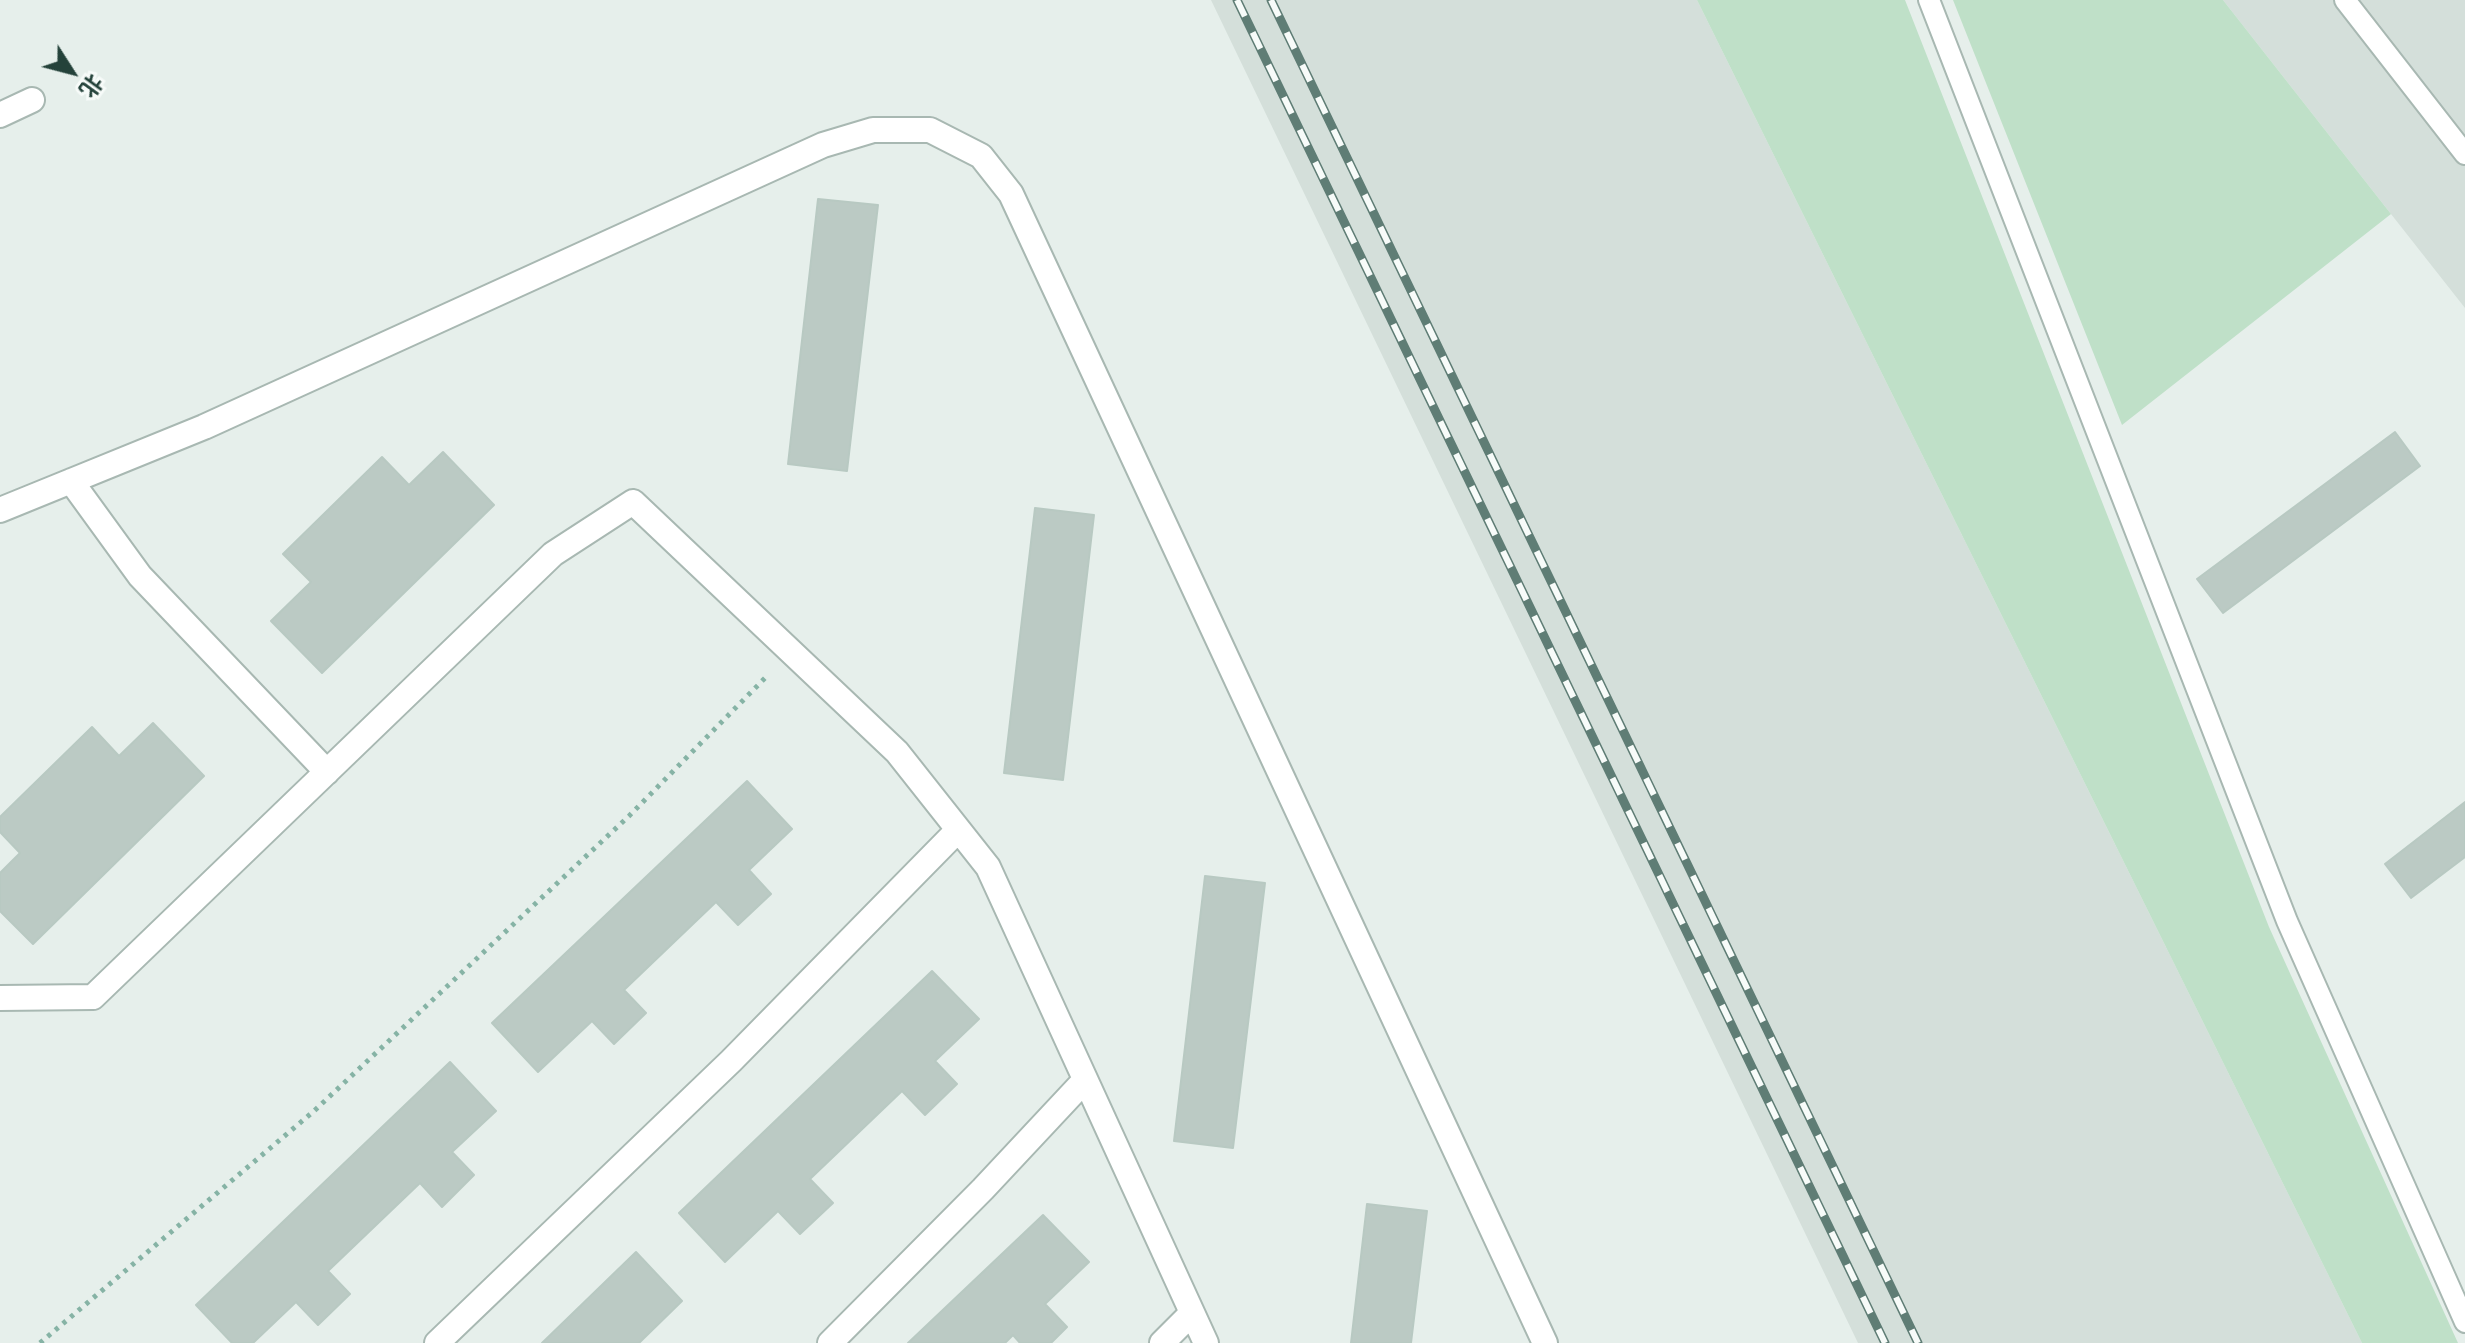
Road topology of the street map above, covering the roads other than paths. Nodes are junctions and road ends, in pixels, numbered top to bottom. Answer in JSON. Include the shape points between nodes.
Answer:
{"nodes":[{"id":1,"x":1929,"y":0,"type":"edge"},
{"id":2,"x":2345,"y":0,"type":"edge"},
{"id":3,"x":32,"y":100,"type":"dead end"},
{"id":4,"x":0,"y":115,"type":"edge"},
{"id":5,"x":2465,"y":154,"type":"edge"},
{"id":6,"x":71,"y":481,"type":"junction"},
{"id":7,"x":0,"y":510,"type":"edge"},
{"id":8,"x":327,"y":772,"type":"junction"},
{"id":9,"x":958,"y":830,"type":"junction"},
{"id":10,"x":0,"y":998,"type":"edge"},
{"id":11,"x":1085,"y":1080,"type":"junction"},
{"id":12,"x":1192,"y":1313,"type":"junction"},
{"id":13,"x":2465,"y":1322,"type":"edge"},
{"id":14,"x":437,"y":1343,"type":"edge"},
{"id":15,"x":830,"y":1343,"type":"edge"},
{"id":16,"x":1162,"y":1343,"type":"edge"},
{"id":17,"x":1206,"y":1343,"type":"edge"},
{"id":18,"x":1545,"y":1343,"type":"edge"}],
"edges":[{"from":1,"to":13,"type":"lane","via":[[2287,921]]},
{"from":2,"to":5,"type":"lane"},
{"from":3,"to":4,"type":"street"},
{"from":6,"to":7,"type":"street"},
{"from":6,"to":8,"type":"street","via":[[140,576]]},
{"from":6,"to":18,"type":"street","via":[[204,427],[823,145],[873,130],[930,130],[981,156],[1011,194]]},
{"from":8,"to":9,"type":"street","via":[[553,554],[633,502],[897,752]]},
{"from":8,"to":10,"type":"street","via":[[93,997]]},
{"from":9,"to":11,"type":"street","via":[[988,867]]},
{"from":9,"to":14,"type":"street","via":[[731,1061]]},
{"from":11,"to":12,"type":"street"},
{"from":11,"to":15,"type":"street"},
{"from":12,"to":16,"type":"street"},
{"from":12,"to":17,"type":"street"}]}
